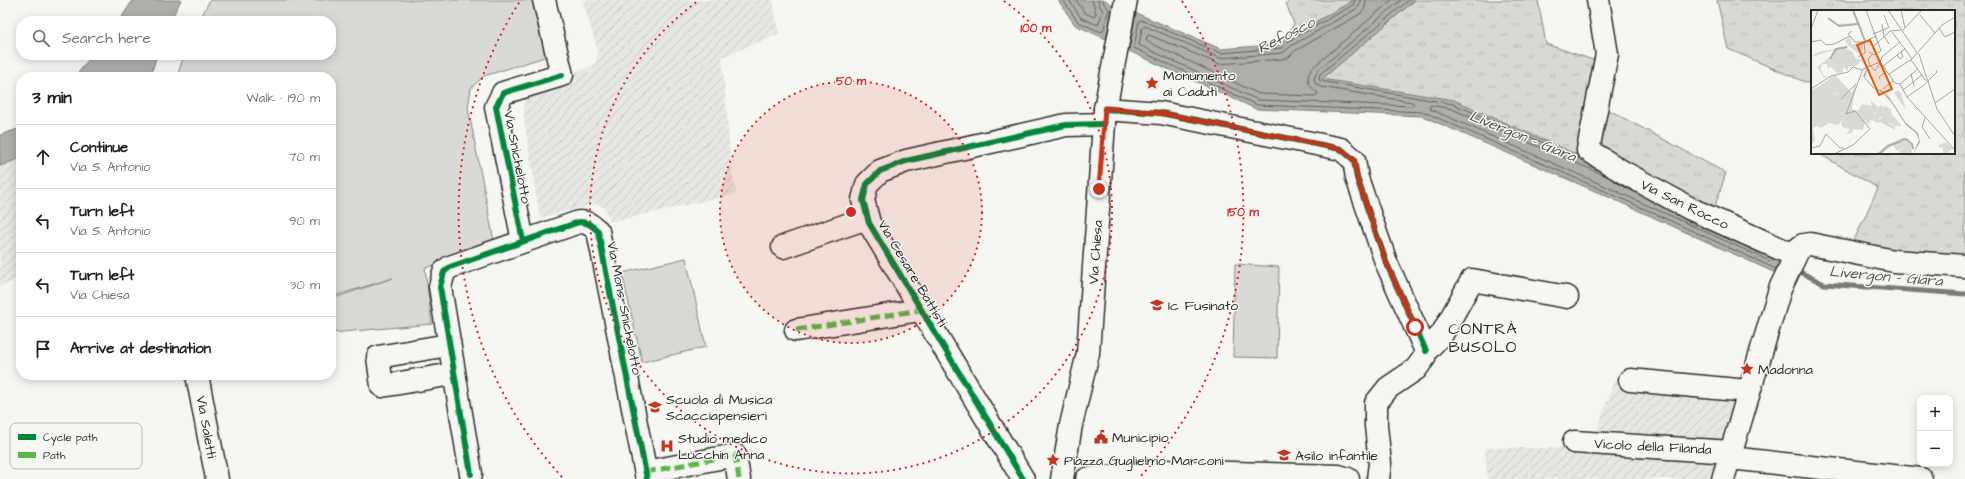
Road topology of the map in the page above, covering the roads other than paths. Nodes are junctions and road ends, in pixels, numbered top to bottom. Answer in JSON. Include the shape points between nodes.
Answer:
{"nodes":[{"id":1,"x":544,"y":0,"type":"edge"},
{"id":2,"x":1598,"y":0,"type":"edge"},
{"id":3,"x":1123,"y":10,"type":"edge"},
{"id":4,"x":1104,"y":116,"type":"junction"},
{"id":5,"x":867,"y":218,"type":"junction"},
{"id":6,"x":523,"y":241,"type":"junction"},
{"id":7,"x":783,"y":247,"type":"dead end"},
{"id":8,"x":1794,"y":255,"type":"junction"},
{"id":9,"x":1965,"y":266,"type":"edge"},
{"id":10,"x":1567,"y":297,"type":"dead end"},
{"id":11,"x":920,"y":310,"type":"junction"},
{"id":12,"x":796,"y":330,"type":"dead end"},
{"id":13,"x":448,"y":345,"type":"junction"},
{"id":14,"x":1426,"y":351,"type":"junction"},
{"id":15,"x":453,"y":374,"type":"junction"},
{"id":16,"x":199,"y":380,"type":"edge"},
{"id":17,"x":1630,"y":380,"type":"dead end"},
{"id":18,"x":1748,"y":391,"type":"junction"},
{"id":19,"x":1574,"y":442,"type":"dead end"},
{"id":20,"x":1731,"y":455,"type":"junction"},
{"id":21,"x":471,"y":474,"type":"dead end"},
{"id":22,"x":646,"y":476,"type":"edge"},
{"id":23,"x":1343,"y":478,"type":"edge"},
{"id":24,"x":216,"y":479,"type":"edge"},
{"id":25,"x":739,"y":479,"type":"edge"},
{"id":26,"x":1023,"y":479,"type":"edge"},
{"id":27,"x":1062,"y":479,"type":"edge"},
{"id":28,"x":1087,"y":479,"type":"edge"},
{"id":29,"x":1378,"y":479,"type":"edge"},
{"id":30,"x":1723,"y":479,"type":"edge"},
{"id":31,"x":1921,"y":479,"type":"edge"}],
"edges":[{"from":1,"to":6,"type":"street","name":"Via Snichelotto","via":[[562,75],[503,92],[496,107]]},
{"from":2,"to":8,"type":"street","name":"Via San Rocco","via":[[1607,54],[1588,150],[1691,209]]},
{"from":3,"to":4,"type":"street","name":"Via Chiesa"},
{"from":4,"to":5,"type":"street","name":"Via Cesare Battisti","via":[[906,161],[880,171],[867,184],[863,200]]},
{"from":4,"to":14,"type":"street","name":"Via Cesare Battisti","via":[[1161,113],[1341,149],[1354,160],[1357,178],[1386,262]]},
{"from":4,"to":27,"type":"street","name":"Via Chiesa","via":[[1088,353],[1071,425]]},
{"from":5,"to":7,"type":"street","name":"Via Cesare Battisti"},
{"from":5,"to":11,"type":"street","name":"Via Cesare Battisti"},
{"from":6,"to":13,"type":"street","name":"Via Mons. Snichelotto","via":[[450,267],[444,272],[440,287]]},
{"from":6,"to":22,"type":"street","name":"Via Mons. Snichelotto","via":[[579,222],[590,223],[598,231]]},
{"from":8,"to":9,"type":"street","via":[[1803,245],[1810,244],[1894,261]]},
{"from":8,"to":18,"type":"street","via":[[1780,289]]},
{"from":10,"to":14,"type":"street","via":[[1472,280],[1442,334]]},
{"from":11,"to":12,"type":"street","name":"Via Cesare Battisti"},
{"from":11,"to":26,"type":"street","name":"Via Cesare Battisti"},
{"from":13,"to":15,"type":"street","name":"Via Mons. Snichelotto"},
{"from":13,"to":15,"type":"street","via":[[378,357],[382,386]]},
{"from":14,"to":29,"type":"street","via":[[1416,369],[1388,388],[1376,403],[1380,463]]},
{"from":15,"to":21,"type":"street","name":"Via Mons. Snichelotto"},
{"from":16,"to":24,"type":"street","name":"Via Saletti"},
{"from":17,"to":18,"type":"street"},
{"from":18,"to":20,"type":"street"},
{"from":19,"to":20,"type":"street","name":"Vicolo della Filanda"},
{"from":20,"to":30,"type":"street"},
{"from":20,"to":31,"type":"street","name":"Vicolo della Filanda"},
{"from":22,"to":25,"type":"street","via":[[735,456]]},
{"from":23,"to":28,"type":"street","via":[[1164,471]]}]}
